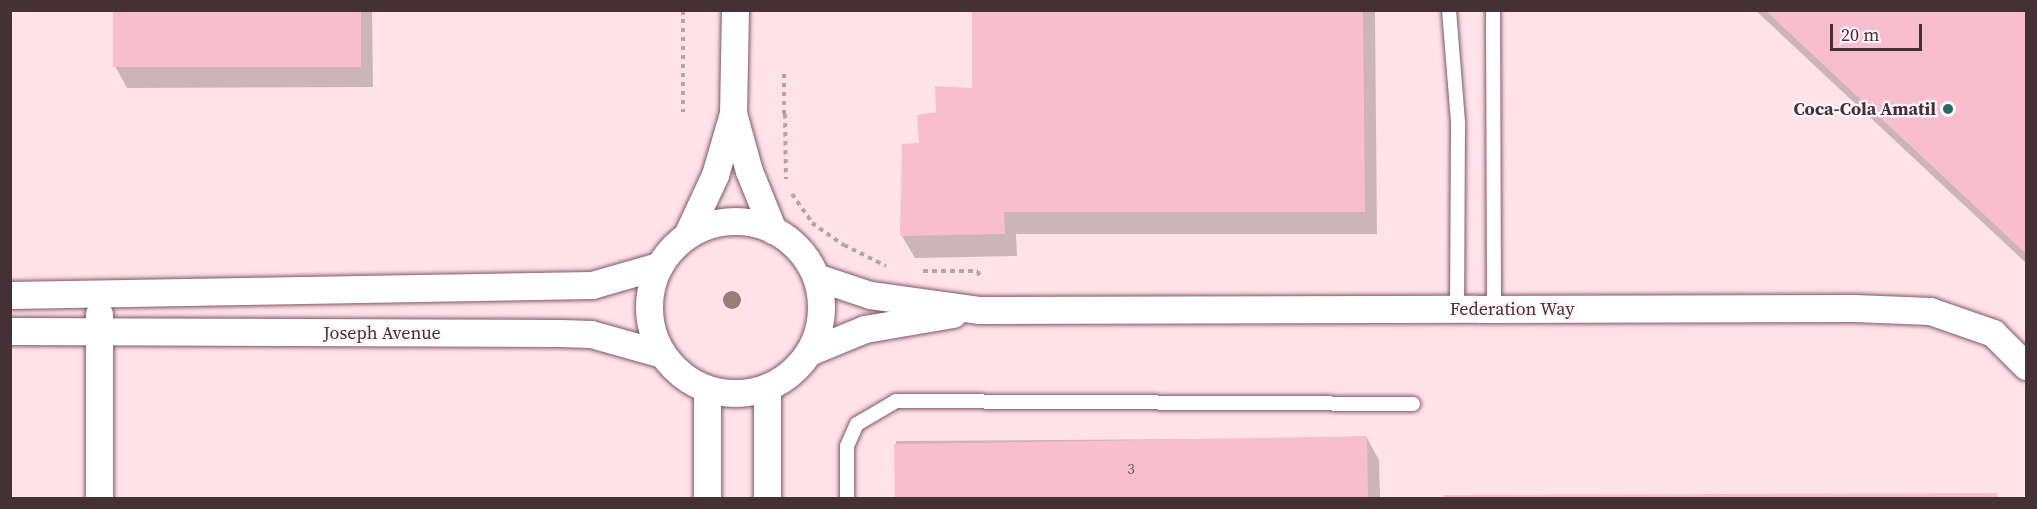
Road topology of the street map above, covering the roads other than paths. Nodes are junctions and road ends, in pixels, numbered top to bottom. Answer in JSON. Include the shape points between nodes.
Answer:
{"nodes":[{"id":1,"x":735,"y":10,"type":"edge"},
{"id":2,"x":1449,"y":10,"type":"edge"},
{"id":3,"x":1493,"y":10,"type":"edge"},
{"id":4,"x":733,"y":113,"type":"junction"},
{"id":5,"x":774,"y":230,"type":"junction"},
{"id":6,"x":687,"y":235,"type":"junction"},
{"id":7,"x":658,"y":266,"type":"junction"},
{"id":8,"x":816,"y":277,"type":"junction"},
{"id":9,"x":99,"y":294,"type":"junction"},
{"id":10,"x":10,"y":295,"type":"edge"},
{"id":11,"x":1457,"y":309,"type":"junction"},
{"id":12,"x":1494,"y":309,"type":"junction"},
{"id":13,"x":980,"y":310,"type":"junction"},
{"id":14,"x":10,"y":332,"type":"edge"},
{"id":15,"x":98,"y":332,"type":"junction"},
{"id":16,"x":809,"y":352,"type":"junction"},
{"id":17,"x":662,"y":354,"type":"junction"},
{"id":18,"x":2026,"y":366,"type":"edge"},
{"id":19,"x":767,"y":387,"type":"junction"},
{"id":20,"x":707,"y":388,"type":"junction"},
{"id":21,"x":1413,"y":404,"type":"dead end"},
{"id":22,"x":99,"y":498,"type":"edge"},
{"id":23,"x":707,"y":498,"type":"edge"},
{"id":24,"x":767,"y":498,"type":"edge"},
{"id":25,"x":847,"y":498,"type":"edge"}],
"edges":[{"from":1,"to":4,"type":"street"},
{"from":2,"to":11,"type":"lane","via":[[1458,122]]},
{"from":3,"to":12,"type":"lane"},
{"from":4,"to":5,"type":"street","via":[[749,171]]},
{"from":4,"to":6,"type":"street","via":[[715,175]]},
{"from":5,"to":6,"type":"street","via":[[735,222],[715,224]]},
{"from":5,"to":8,"type":"street","via":[[806,258]]},
{"from":6,"to":7,"type":"street"},
{"from":7,"to":9,"type":"street","via":[[592,285]]},
{"from":7,"to":17,"type":"street","via":[[648,311]]},
{"from":8,"to":13,"type":"street","name":"Federation Way","via":[[870,295]]},
{"from":8,"to":16,"type":"street","via":[[821,302],[819,328]]},
{"from":9,"to":10,"type":"street"},
{"from":9,"to":15,"type":"street"},
{"from":11,"to":12,"type":"street","name":"Federation Way"},
{"from":11,"to":13,"type":"street","name":"Federation Way"},
{"from":12,"to":18,"type":"street","name":"Federation Way","via":[[1930,311],[1993,333]]},
{"from":13,"to":16,"type":"street","name":"Federation Way","via":[[865,329]]},
{"from":14,"to":15,"type":"street","name":"Joseph Avenue"},
{"from":15,"to":17,"type":"street","name":"Joseph Avenue","via":[[591,334]]},
{"from":15,"to":22,"type":"street"},
{"from":16,"to":19,"type":"street","via":[[791,373]]},
{"from":17,"to":20,"type":"street","via":[[682,375]]},
{"from":19,"to":20,"type":"street","via":[[727,393]]},
{"from":19,"to":24,"type":"street"},
{"from":20,"to":23,"type":"street"},
{"from":21,"to":25,"type":"lane","via":[[896,401],[857,424],[847,446]]}]}
